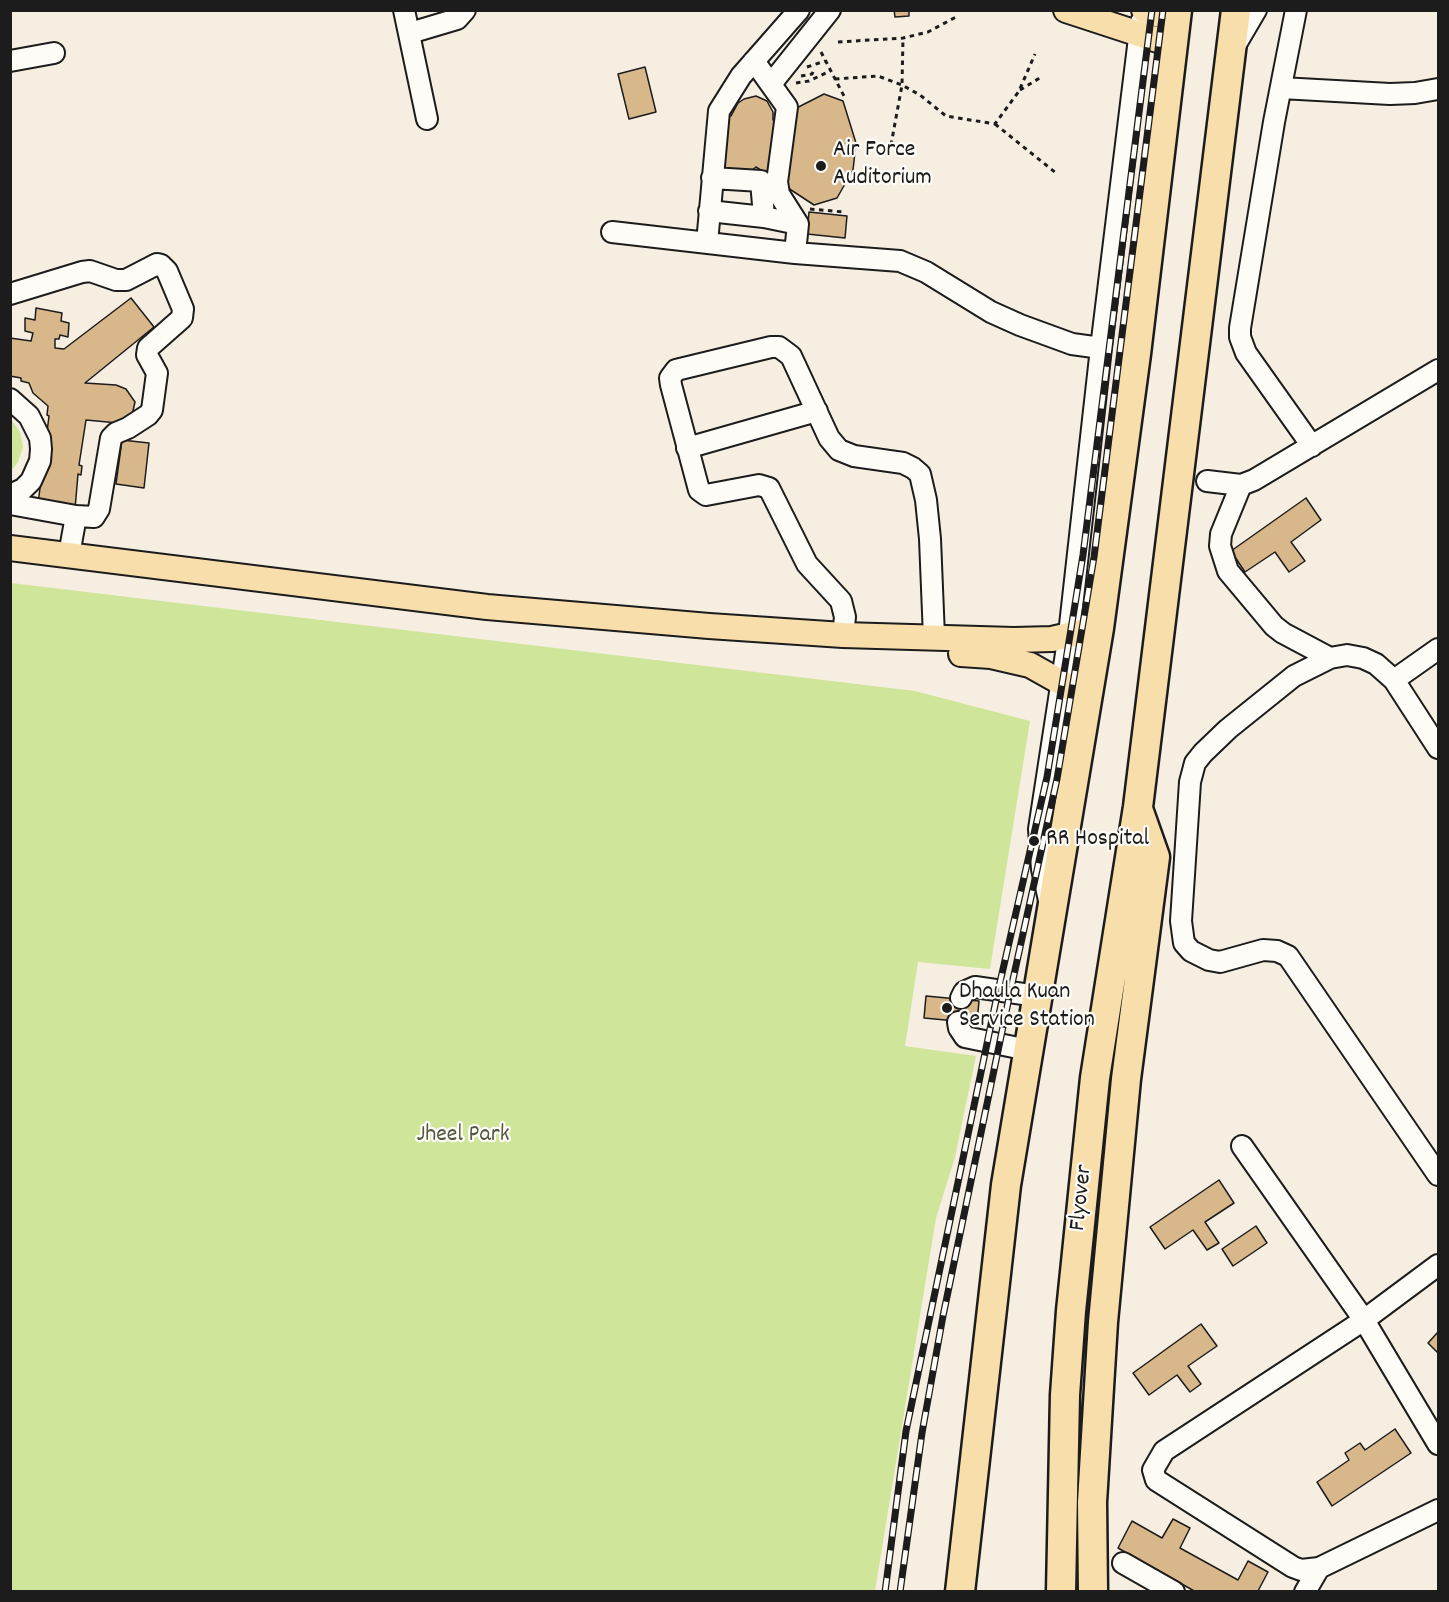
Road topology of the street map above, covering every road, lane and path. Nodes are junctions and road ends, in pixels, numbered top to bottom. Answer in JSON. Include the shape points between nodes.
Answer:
{"nodes":[{"id":1,"x":404,"y":10,"type":"edge"},
{"id":2,"x":465,"y":10,"type":"edge"},
{"id":3,"x":799,"y":10,"type":"edge"},
{"id":4,"x":830,"y":10,"type":"edge"},
{"id":5,"x":1066,"y":10,"type":"edge"},
{"id":6,"x":1143,"y":10,"type":"edge"},
{"id":7,"x":1236,"y":10,"type":"edge"},
{"id":8,"x":1256,"y":10,"type":"edge"},
{"id":9,"x":1296,"y":10,"type":"edge"},
{"id":10,"x":956,"y":17,"type":"dead end"},
{"id":11,"x":1175,"y":20,"type":"edge"},
{"id":12,"x":410,"y":33,"type":"junction"},
{"id":13,"x":1140,"y":34,"type":"junction"},
{"id":14,"x":903,"y":38,"type":"junction"},
{"id":15,"x":838,"y":42,"type":"dead end"},
{"id":16,"x":822,"y":47,"type":"dead end"},
{"id":17,"x":54,"y":53,"type":"dead end"},
{"id":18,"x":1231,"y":53,"type":"junction"},
{"id":19,"x":1035,"y":54,"type":"dead end"},
{"id":20,"x":10,"y":61,"type":"edge"},
{"id":21,"x":825,"y":61,"type":"junction"},
{"id":22,"x":754,"y":62,"type":"junction"},
{"id":23,"x":814,"y":70,"type":"dead end"},
{"id":24,"x":830,"y":71,"type":"junction"},
{"id":25,"x":1044,"y":76,"type":"dead end"},
{"id":26,"x":835,"y":79,"type":"junction"},
{"id":27,"x":779,"y":84,"type":"junction"},
{"id":28,"x":902,"y":85,"type":"junction"},
{"id":29,"x":1281,"y":88,"type":"junction"},
{"id":30,"x":1438,"y":89,"type":"edge"},
{"id":31,"x":1019,"y":91,"type":"junction"},
{"id":32,"x":845,"y":98,"type":"dead end"},
{"id":33,"x":428,"y":118,"type":"dead end"},
{"id":34,"x":995,"y":124,"type":"junction"},
{"id":35,"x":891,"y":145,"type":"dead end"},
{"id":36,"x":1056,"y":173,"type":"dead end"},
{"id":37,"x":712,"y":178,"type":"junction"},
{"id":38,"x":709,"y":211,"type":"junction"},
{"id":39,"x":764,"y":217,"type":"junction"},
{"id":40,"x":798,"y":224,"type":"junction"},
{"id":41,"x":612,"y":232,"type":"dead end"},
{"id":42,"x":707,"y":243,"type":"junction"},
{"id":43,"x":795,"y":253,"type":"junction"},
{"id":44,"x":10,"y":294,"type":"edge"},
{"id":45,"x":1101,"y":348,"type":"junction"},
{"id":46,"x":1438,"y":370,"type":"edge"},
{"id":47,"x":10,"y":399,"type":"edge"},
{"id":48,"x":817,"y":411,"type":"junction"},
{"id":49,"x":1312,"y":446,"type":"junction"},
{"id":50,"x":687,"y":448,"type":"junction"},
{"id":51,"x":1207,"y":481,"type":"dead end"},
{"id":52,"x":1241,"y":485,"type":"junction"},
{"id":53,"x":10,"y":495,"type":"edge"},
{"id":54,"x":10,"y":504,"type":"edge"},
{"id":55,"x":76,"y":516,"type":"junction"},
{"id":56,"x":10,"y":548,"type":"edge"},
{"id":57,"x":69,"y":555,"type":"junction"},
{"id":58,"x":10,"y":561,"type":"edge"},
{"id":59,"x":1099,"y":628,"type":"junction"},
{"id":60,"x":1069,"y":634,"type":"junction"},
{"id":61,"x":843,"y":635,"type":"junction"},
{"id":62,"x":934,"y":637,"type":"junction"},
{"id":63,"x":1438,"y":649,"type":"edge"},
{"id":64,"x":1014,"y":650,"type":"junction"},
{"id":65,"x":1330,"y":658,"type":"junction"},
{"id":66,"x":1394,"y":680,"type":"junction"},
{"id":67,"x":1061,"y":681,"type":"junction"},
{"id":68,"x":1087,"y":697,"type":"junction"},
{"id":69,"x":1438,"y":748,"type":"edge"},
{"id":70,"x":1138,"y":807,"type":"junction"},
{"id":71,"x":1052,"y":912,"type":"junction"},
{"id":72,"x":1037,"y":996,"type":"junction"},
{"id":73,"x":961,"y":998,"type":"dead end"},
{"id":74,"x":958,"y":1022,"type":"dead end"},
{"id":75,"x":1028,"y":1050,"type":"junction"},
{"id":76,"x":1242,"y":1146,"type":"dead end"},
{"id":77,"x":1438,"y":1176,"type":"edge"},
{"id":78,"x":1438,"y":1265,"type":"edge"},
{"id":79,"x":1364,"y":1320,"type":"junction"},
{"id":80,"x":1438,"y":1444,"type":"edge"},
{"id":81,"x":1438,"y":1510,"type":"edge"},
{"id":82,"x":1123,"y":1563,"type":"dead end"},
{"id":83,"x":1319,"y":1568,"type":"junction"},
{"id":84,"x":960,"y":1592,"type":"edge"},
{"id":85,"x":1061,"y":1592,"type":"edge"},
{"id":86,"x":1093,"y":1592,"type":"edge"},
{"id":87,"x":1174,"y":1592,"type":"edge"},
{"id":88,"x":1305,"y":1592,"type":"edge"}],
"edges":[{"from":1,"to":12,"type":"street"},
{"from":2,"to":12,"type":"street","via":[[457,20]]},
{"from":3,"to":22,"type":"street"},
{"from":4,"to":27,"type":"street"},
{"from":5,"to":13,"type":"main road"},
{"from":6,"to":11,"type":"main road"},
{"from":6,"to":13,"type":"street"},
{"from":7,"to":18,"type":"highway","name":"Flyover"},
{"from":8,"to":18,"type":"street"},
{"from":9,"to":29,"type":"street"},
{"from":10,"to":14,"type":"path","via":[[928,32]]},
{"from":11,"to":13,"type":"main road"},
{"from":11,"to":59,"type":"highway"},
{"from":12,"to":33,"type":"street"},
{"from":13,"to":45,"type":"street"},
{"from":14,"to":15,"type":"path"},
{"from":14,"to":28,"type":"path"},
{"from":16,"to":21,"type":"path"},
{"from":17,"to":20,"type":"street"},
{"from":18,"to":70,"type":"highway","name":"Flyover"},
{"from":19,"to":31,"type":"path"},
{"from":21,"to":23,"type":"path"},
{"from":21,"to":24,"type":"path"},
{"from":22,"to":27,"type":"street"},
{"from":22,"to":37,"type":"street","via":[[719,111]]},
{"from":24,"to":26,"type":"path"},
{"from":24,"to":27,"type":"path","via":[[810,81]]},
{"from":25,"to":31,"type":"path"},
{"from":26,"to":28,"type":"path","via":[[878,76]]},
{"from":26,"to":32,"type":"path"},
{"from":27,"to":40,"type":"street","via":[[787,107],[777,182],[779,194]]},
{"from":28,"to":34,"type":"path","via":[[946,116]]},
{"from":28,"to":35,"type":"path"},
{"from":29,"to":30,"type":"street","via":[[1390,94]]},
{"from":29,"to":49,"type":"street","via":[[1240,337],[1246,353]]},
{"from":31,"to":34,"type":"path"},
{"from":34,"to":36,"type":"path"},
{"from":37,"to":38,"type":"street"},
{"from":37,"to":39,"type":"street","via":[[761,181]]},
{"from":38,"to":39,"type":"street"},
{"from":38,"to":42,"type":"street"},
{"from":39,"to":40,"type":"street"},
{"from":40,"to":43,"type":"street"},
{"from":41,"to":42,"type":"street"},
{"from":42,"to":43,"type":"street"},
{"from":43,"to":45,"type":"street","via":[[900,261],[1020,325],[1072,344]]},
{"from":44,"to":55,"type":"street","via":[[90,271],[126,280],[157,264],[167,271],[183,309],[182,318],[148,348],[147,355],[157,373],[152,410],[111,438],[97,514],[89,518]]},
{"from":45,"to":60,"type":"street"},
{"from":46,"to":49,"type":"street"},
{"from":47,"to":53,"type":"street","via":[[29,416],[41,449],[30,481]]},
{"from":48,"to":50,"type":"street"},
{"from":48,"to":50,"type":"street","via":[[791,356],[779,347],[676,370],[670,378]]},
{"from":48,"to":62,"type":"street","via":[[839,450],[903,463],[920,474],[930,539]]},
{"from":49,"to":52,"type":"street"},
{"from":50,"to":61,"type":"street","via":[[702,494],[759,485],[769,488],[807,564],[841,601],[845,617]]},
{"from":51,"to":52,"type":"street"},
{"from":52,"to":65,"type":"street","via":[[1221,534],[1220,546],[1228,571],[1274,626]]},
{"from":54,"to":55,"type":"street"},
{"from":55,"to":57,"type":"street"},
{"from":56,"to":57,"type":"main road"},
{"from":57,"to":61,"type":"main road","via":[[487,607]]},
{"from":58,"to":64,"type":"main road","via":[[493,616],[931,651]]},
{"from":59,"to":60,"type":"main road"},
{"from":59,"to":68,"type":"highway"},
{"from":60,"to":64,"type":"main road"},
{"from":60,"to":67,"type":"street"},
{"from":61,"to":62,"type":"main road"},
{"from":62,"to":64,"type":"main road"},
{"from":63,"to":66,"type":"street"},
{"from":64,"to":67,"type":"main road"},
{"from":65,"to":66,"type":"street","via":[[1363,658]]},
{"from":65,"to":77,"type":"street","via":[[1294,676],[1228,729],[1195,763],[1190,782],[1182,935],[1191,951],[1209,960],[1220,962],[1263,950],[1288,956]]},
{"from":66,"to":69,"type":"street"},
{"from":67,"to":68,"type":"main road"},
{"from":67,"to":71,"type":"street","via":[[1039,829],[1042,869]]},
{"from":68,"to":71,"type":"highway"},
{"from":70,"to":85,"type":"highway","name":"Flyover","via":[[1095,1078],[1071,1311],[1065,1395]]},
{"from":70,"to":86,"type":"highway","via":[[1155,857],[1126,1079],[1103,1322],[1092,1521]]},
{"from":71,"to":72,"type":"highway"},
{"from":72,"to":73,"type":"street","via":[[975,987]]},
{"from":72,"to":75,"type":"highway"},
{"from":74,"to":75,"type":"street","via":[[965,1037]]},
{"from":75,"to":84,"type":"highway","via":[[1006,1185]]},
{"from":76,"to":79,"type":"street"},
{"from":78,"to":79,"type":"street"},
{"from":79,"to":80,"type":"street"},
{"from":79,"to":83,"type":"street","via":[[1164,1451],[1153,1470],[1156,1480],[1293,1567]]},
{"from":81,"to":83,"type":"street"},
{"from":82,"to":87,"type":"street"},
{"from":83,"to":88,"type":"street"}]}
